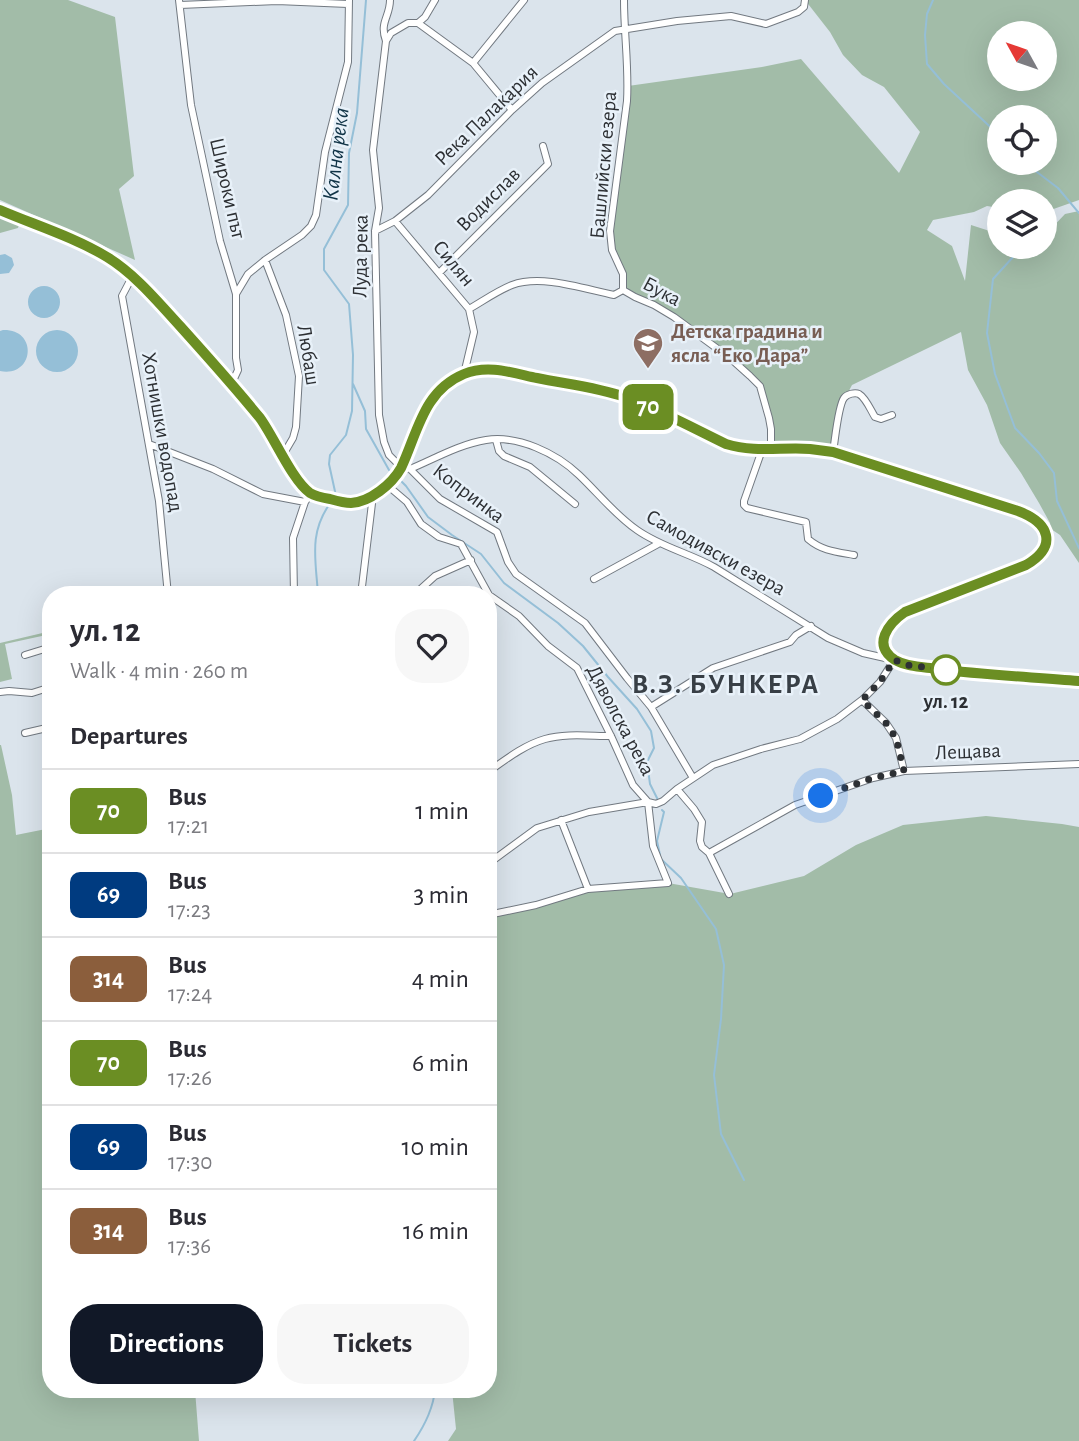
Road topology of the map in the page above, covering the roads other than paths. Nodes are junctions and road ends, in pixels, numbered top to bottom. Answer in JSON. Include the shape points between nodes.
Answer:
{"nodes":[{"id":1,"x":390,"y":0,"type":"edge"},
{"id":2,"x":435,"y":0,"type":"edge"},
{"id":3,"x":524,"y":0,"type":"edge"},
{"id":4,"x":624,"y":0,"type":"edge"},
{"id":5,"x":276,"y":1,"type":"edge"},
{"id":6,"x":806,"y":1,"type":"edge"},
{"id":7,"x":179,"y":2,"type":"edge"},
{"id":8,"x":349,"y":2,"type":"edge"},
{"id":9,"x":418,"y":23,"type":"junction"},
{"id":10,"x":624,"y":31,"type":"junction"},
{"id":11,"x":386,"y":41,"type":"junction"},
{"id":12,"x":473,"y":63,"type":"junction"},
{"id":13,"x":512,"y":110,"type":"junction"},
{"id":14,"x":543,"y":146,"type":"dead end"},
{"id":15,"x":0,"y":211,"type":"edge"},
{"id":16,"x":395,"y":221,"type":"junction"},
{"id":17,"x":375,"y":231,"type":"junction"},
{"id":18,"x":265,"y":260,"type":"junction"},
{"id":19,"x":439,"y":273,"type":"junction"},
{"id":20,"x":132,"y":277,"type":"junction"},
{"id":21,"x":622,"y":290,"type":"junction"},
{"id":22,"x":236,"y":294,"type":"junction"},
{"id":23,"x":469,"y":309,"type":"junction"},
{"id":24,"x":464,"y":374,"type":"junction"},
{"id":25,"x":232,"y":383,"type":"junction"},
{"id":26,"x":892,"y":415,"type":"dead end"},
{"id":27,"x":496,"y":440,"type":"junction"},
{"id":28,"x":149,"y":444,"type":"junction"},
{"id":29,"x":766,"y":450,"type":"junction"},
{"id":30,"x":833,"y":452,"type":"junction"},
{"id":31,"x":283,"y":455,"type":"junction"},
{"id":32,"x":401,"y":467,"type":"junction"},
{"id":33,"x":411,"y":469,"type":"junction"},
{"id":34,"x":387,"y":485,"type":"junction"},
{"id":35,"x":373,"y":495,"type":"junction"},
{"id":36,"x":308,"y":497,"type":"junction"},
{"id":37,"x":575,"y":504,"type":"dead end"},
{"id":38,"x":658,"y":544,"type":"junction"},
{"id":39,"x":854,"y":555,"type":"dead end"},
{"id":40,"x":471,"y":560,"type":"junction"},
{"id":41,"x":594,"y":579,"type":"dead end"},
{"id":42,"x":168,"y":586,"type":"edge"},
{"id":43,"x":294,"y":586,"type":"edge"},
{"id":44,"x":362,"y":586,"type":"edge"},
{"id":45,"x":424,"y":586,"type":"edge"},
{"id":46,"x":484,"y":586,"type":"edge"},
{"id":47,"x":497,"y":601,"type":"edge"},
{"id":48,"x":811,"y":626,"type":"junction"},
{"id":49,"x":42,"y":650,"type":"edge"},
{"id":50,"x":25,"y":655,"type":"dead end"},
{"id":51,"x":894,"y":660,"type":"junction"},
{"id":52,"x":1079,"y":681,"type":"edge"},
{"id":53,"x":42,"y":690,"type":"edge"},
{"id":54,"x":0,"y":692,"type":"edge"},
{"id":55,"x":862,"y":700,"type":"junction"},
{"id":56,"x":651,"y":707,"type":"junction"},
{"id":57,"x":42,"y":729,"type":"edge"},
{"id":58,"x":24,"y":733,"type":"dead end"},
{"id":59,"x":611,"y":736,"type":"junction"},
{"id":60,"x":1079,"y":764,"type":"edge"},
{"id":61,"x":497,"y":766,"type":"edge"},
{"id":62,"x":904,"y":771,"type":"junction"},
{"id":63,"x":693,"y":778,"type":"junction"},
{"id":64,"x":677,"y":789,"type":"junction"},
{"id":65,"x":648,"y":802,"type":"junction"},
{"id":66,"x":561,"y":820,"type":"junction"},
{"id":67,"x":709,"y":853,"type":"junction"},
{"id":68,"x":497,"y":857,"type":"edge"},
{"id":69,"x":588,"y":889,"type":"junction"},
{"id":70,"x":729,"y":894,"type":"dead end"},
{"id":71,"x":497,"y":913,"type":"edge"}],
"edges":[{"from":1,"to":11,"type":"street","name":"Луда река","via":[[382,31]]},
{"from":2,"to":9,"type":"street"},
{"from":3,"to":12,"type":"street"},
{"from":4,"to":10,"type":"street","name":"Башлийски езера"},
{"from":5,"to":7,"type":"street"},
{"from":5,"to":8,"type":"street"},
{"from":6,"to":10,"type":"street","name":"Река Палакария","via":[[798,12],[766,24],[731,16]]},
{"from":7,"to":22,"type":"street","name":"Широки път","via":[[191,105]]},
{"from":8,"to":18,"type":"street","via":[[348,62],[325,152],[316,215],[302,236]]},
{"from":9,"to":11,"type":"street","via":[[408,23]]},
{"from":9,"to":12,"type":"street"},
{"from":10,"to":13,"type":"street","name":"Река Палакария","via":[[615,31]]},
{"from":10,"to":21,"type":"street","name":"Башлийски езера","via":[[627,101],[610,231]]},
{"from":11,"to":17,"type":"street","name":"Луда река","via":[[373,150],[379,208]]},
{"from":12,"to":13,"type":"street"},
{"from":13,"to":16,"type":"street","name":"Река Палакария","via":[[428,195]]},
{"from":14,"to":19,"type":"street","name":"Водислав","via":[[548,164]]},
{"from":15,"to":20,"type":"street","via":[[87,246]]},
{"from":16,"to":17,"type":"street","name":"Река Палакария"},
{"from":16,"to":19,"type":"street","name":"Силян"},
{"from":17,"to":32,"type":"street","name":"Луда река","via":[[379,415],[384,442]]},
{"from":18,"to":22,"type":"street","via":[[248,274]]},
{"from":18,"to":31,"type":"street","name":"Любаш","via":[[286,315],[299,376],[296,426]]},
{"from":19,"to":23,"type":"street","name":"Силян"},
{"from":20,"to":25,"type":"street"},
{"from":20,"to":28,"type":"street","name":"Хотнишки водопад","via":[[122,296]]},
{"from":21,"to":23,"type":"street","name":"Бука","via":[[614,295],[546,281],[527,282],[512,285]]},
{"from":21,"to":29,"type":"street","name":"Бука","via":[[689,327],[760,386],[771,429]]},
{"from":22,"to":25,"type":"street","name":"Широки път","via":[[238,370]]},
{"from":23,"to":24,"type":"street","name":"Силян","via":[[474,332]]},
{"from":24,"to":29,"type":"street","via":[[501,370],[608,392],[726,444]]},
{"from":24,"to":32,"type":"street","via":[[450,382],[426,409]]},
{"from":25,"to":31,"type":"street"},
{"from":26,"to":30,"type":"street","via":[[875,417],[862,396],[851,393],[841,406]]},
{"from":27,"to":33,"type":"street","name":"Самодивски езера","via":[[467,445]]},
{"from":27,"to":37,"type":"street","via":[[499,452],[530,467]]},
{"from":27,"to":38,"type":"street","name":"Самодивски езера","via":[[531,446],[557,458]]},
{"from":28,"to":36,"type":"street","via":[[263,494]]},
{"from":28,"to":42,"type":"street","name":"Хотнишки водопад"},
{"from":29,"to":30,"type":"street"},
{"from":29,"to":39,"type":"street","via":[[744,505],[806,522],[808,539],[817,546]]},
{"from":30,"to":51,"type":"street","via":[[1018,511],[1035,519],[1044,531],[1043,551],[1026,565],[896,618],[884,639]]},
{"from":31,"to":36,"type":"street"},
{"from":32,"to":33,"type":"street","name":"Копринка"},
{"from":32,"to":34,"type":"street"},
{"from":33,"to":56,"type":"street","name":"Копринка","via":[[440,499],[497,532],[516,574],[585,623]]},
{"from":34,"to":35,"type":"street"},
{"from":34,"to":40,"type":"street","name":"Дяволска река","via":[[407,502],[421,524],[439,537],[461,544]]},
{"from":35,"to":36,"type":"street","via":[[352,503]]},
{"from":35,"to":44,"type":"street"},
{"from":36,"to":43,"type":"street","via":[[293,538]]},
{"from":38,"to":41,"type":"street"},
{"from":38,"to":48,"type":"street","name":"Самодивски езера","via":[[702,560]]},
{"from":40,"to":45,"type":"street"},
{"from":40,"to":46,"type":"street","name":"Дяволска река"},
{"from":47,"to":59,"type":"street","name":"Дяволска река","via":[[577,668]]},
{"from":48,"to":51,"type":"street","name":"Самодивски езера","via":[[863,653]]},
{"from":48,"to":56,"type":"street","via":[[790,642],[713,668]]},
{"from":49,"to":50,"type":"street"},
{"from":51,"to":52,"type":"street","via":[[961,672]]},
{"from":51,"to":55,"type":"street"},
{"from":53,"to":54,"type":"street"},
{"from":55,"to":62,"type":"street","via":[[896,738]]},
{"from":55,"to":63,"type":"street","via":[[800,739],[713,765]]},
{"from":56,"to":63,"type":"street","name":"Копринка"},
{"from":57,"to":58,"type":"street"},
{"from":59,"to":61,"type":"street","via":[[544,739]]},
{"from":59,"to":65,"type":"street","name":"Дяволска река","via":[[633,785]]},
{"from":60,"to":62,"type":"street","name":"Лещава"},
{"from":62,"to":67,"type":"street","name":"Лещава","via":[[795,805]]},
{"from":63,"to":64,"type":"street"},
{"from":64,"to":65,"type":"street","via":[[663,801]]},
{"from":64,"to":67,"type":"street","via":[[702,822],[700,841]]},
{"from":65,"to":66,"type":"street"},
{"from":65,"to":69,"type":"street","name":"Дяволска река","via":[[653,846],[668,883]]},
{"from":66,"to":68,"type":"street","via":[[537,828]]},
{"from":66,"to":69,"type":"street"},
{"from":67,"to":70,"type":"street"},
{"from":69,"to":71,"type":"street"}]}
